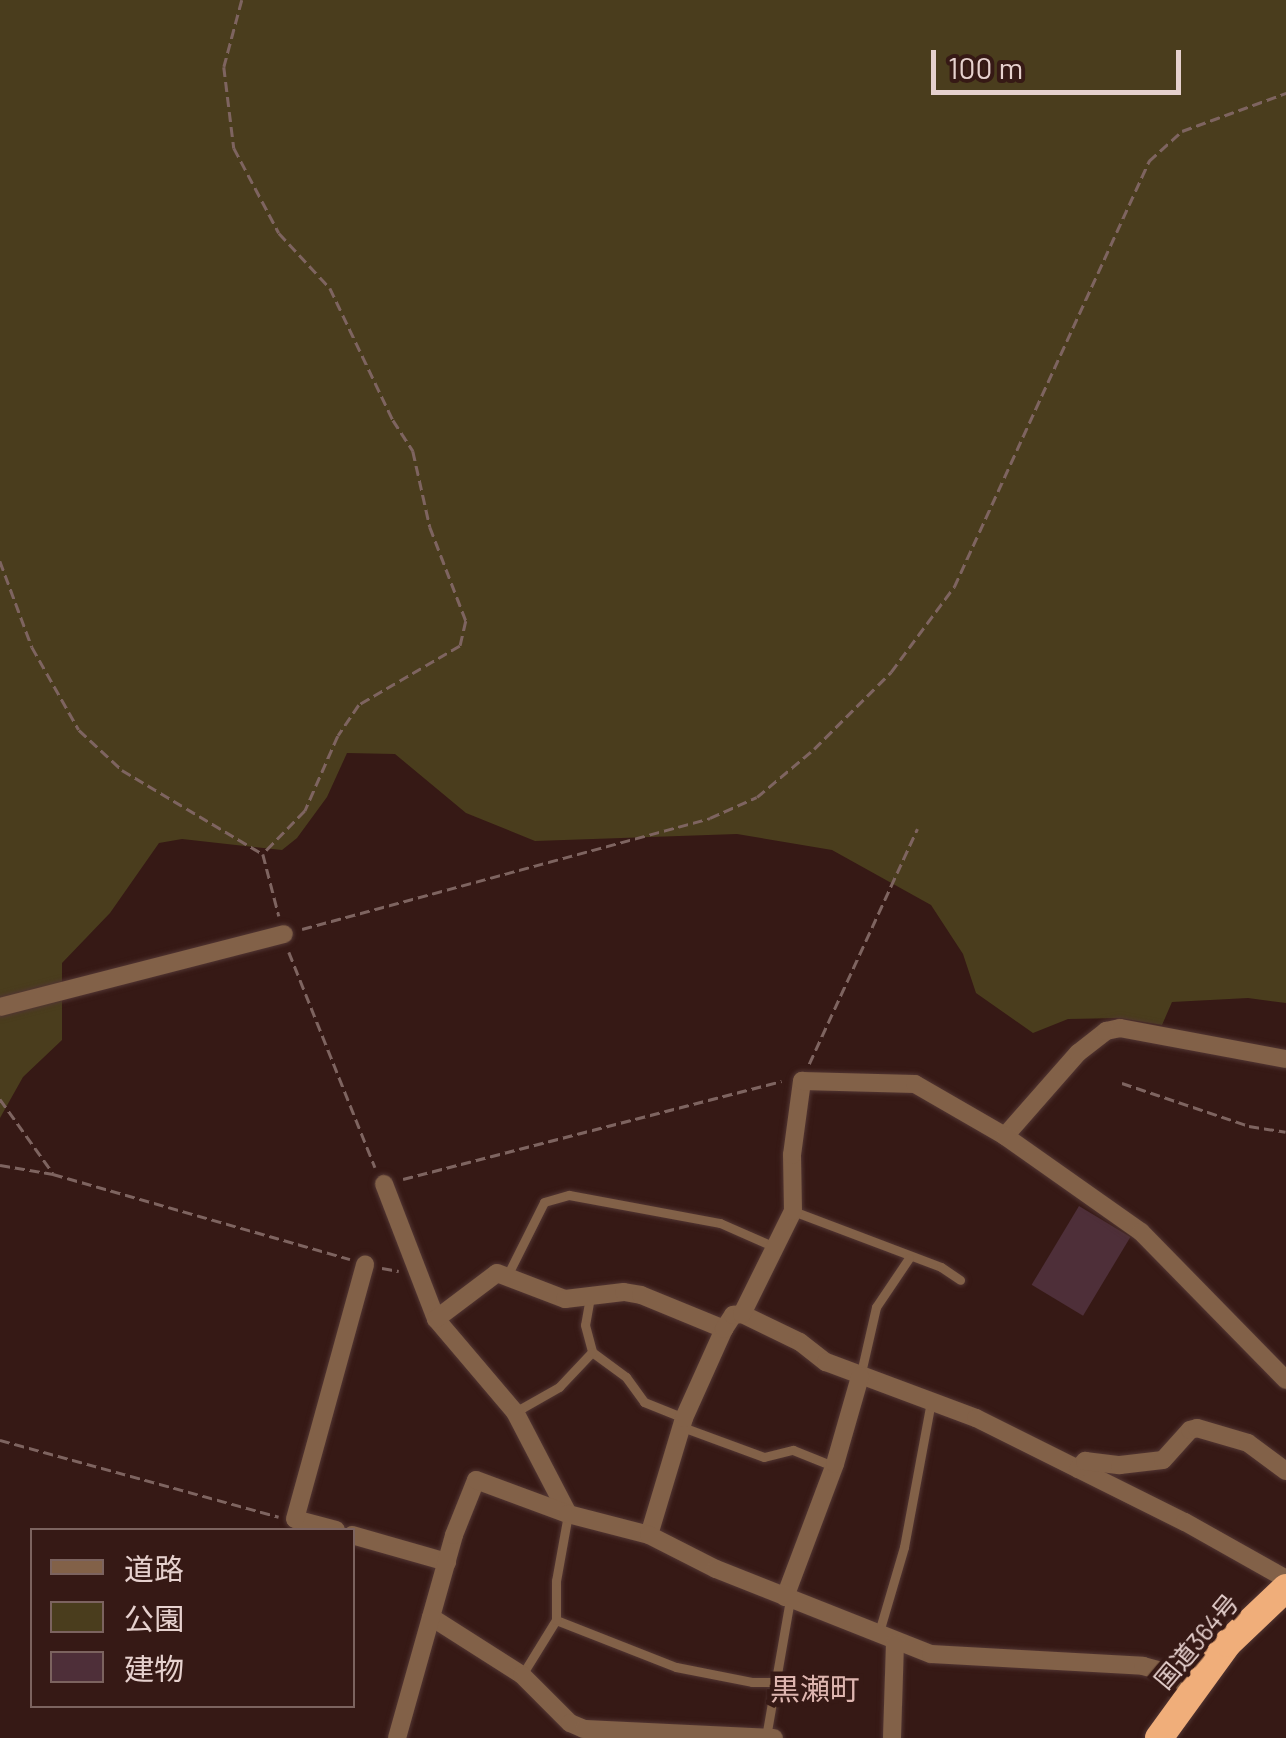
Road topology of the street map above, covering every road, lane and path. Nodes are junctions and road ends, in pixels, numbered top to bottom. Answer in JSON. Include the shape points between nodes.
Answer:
{"nodes":[{"id":1,"x":242,"y":0,"type":"edge"},
{"id":2,"x":1286,"y":93,"type":"edge"},
{"id":3,"x":0,"y":561,"type":"edge"},
{"id":4,"x":917,"y":829,"type":"dead end"},
{"id":5,"x":263,"y":854,"type":"junction"},
{"id":6,"x":284,"y":934,"type":"junction"},
{"id":7,"x":0,"y":1007,"type":"edge"},
{"id":8,"x":1286,"y":1059,"type":"edge"},
{"id":9,"x":802,"y":1080,"type":"junction"},
{"id":10,"x":1122,"y":1084,"type":"dead end"},
{"id":11,"x":0,"y":1100,"type":"edge"},
{"id":12,"x":1286,"y":1132,"type":"edge"},
{"id":13,"x":1005,"y":1136,"type":"junction"},
{"id":14,"x":0,"y":1165,"type":"edge"},
{"id":15,"x":54,"y":1174,"type":"junction"},
{"id":16,"x":384,"y":1184,"type":"junction"},
{"id":17,"x":793,"y":1210,"type":"junction"},
{"id":18,"x":775,"y":1248,"type":"junction"},
{"id":19,"x":909,"y":1258,"type":"junction"},
{"id":20,"x":366,"y":1264,"type":"junction"},
{"id":21,"x":508,"y":1274,"type":"junction"},
{"id":22,"x":420,"y":1276,"type":"junction"},
{"id":23,"x":960,"y":1280,"type":"dead end"},
{"id":24,"x":590,"y":1298,"type":"junction"},
{"id":25,"x":742,"y":1314,"type":"junction"},
{"id":26,"x":436,"y":1319,"type":"junction"},
{"id":27,"x":724,"y":1329,"type":"junction"},
{"id":28,"x":592,"y":1352,"type":"junction"},
{"id":29,"x":860,"y":1376,"type":"junction"},
{"id":30,"x":1286,"y":1380,"type":"edge"},
{"id":31,"x":931,"y":1401,"type":"junction"},
{"id":32,"x":515,"y":1412,"type":"junction"},
{"id":33,"x":685,"y":1423,"type":"junction"},
{"id":34,"x":0,"y":1440,"type":"edge"},
{"id":35,"x":834,"y":1466,"type":"junction"},
{"id":36,"x":1078,"y":1468,"type":"junction"},
{"id":37,"x":1286,"y":1471,"type":"edge"},
{"id":38,"x":568,"y":1514,"type":"junction"},
{"id":39,"x":295,"y":1519,"type":"junction"},
{"id":40,"x":329,"y":1528,"type":"edge"},
{"id":41,"x":649,"y":1535,"type":"junction"},
{"id":42,"x":355,"y":1536,"type":"edge"},
{"id":43,"x":447,"y":1562,"type":"junction"},
{"id":44,"x":1286,"y":1579,"type":"edge"},
{"id":45,"x":1286,"y":1588,"type":"edge"},
{"id":46,"x":787,"y":1599,"type":"junction"},
{"id":47,"x":431,"y":1616,"type":"junction"},
{"id":48,"x":556,"y":1620,"type":"junction"},
{"id":49,"x":886,"y":1640,"type":"junction"},
{"id":50,"x":522,"y":1676,"type":"junction"},
{"id":51,"x":772,"y":1682,"type":"junction"},
{"id":52,"x":1192,"y":1688,"type":"junction"},
{"id":53,"x":565,"y":1731,"type":"edge"},
{"id":54,"x":654,"y":1736,"type":"edge"},
{"id":55,"x":400,"y":1737,"type":"edge"},
{"id":56,"x":757,"y":1737,"type":"edge"},
{"id":57,"x":774,"y":1738,"type":"edge"},
{"id":58,"x":892,"y":1738,"type":"edge"},
{"id":59,"x":1159,"y":1738,"type":"edge"}],
"edges":[{"from":1,"to":5,"type":"path","via":[[224,66],[234,148],[278,233],[330,288],[413,452],[430,527],[466,621],[460,646],[360,705],[338,736],[305,811]]},
{"from":2,"to":6,"type":"path","via":[[1182,131],[1149,161],[954,587],[852,714],[757,797],[624,844]]},
{"from":3,"to":5,"type":"path","via":[[44,672],[95,748]]},
{"from":4,"to":9,"type":"path"},
{"from":5,"to":6,"type":"path"},
{"from":6,"to":7,"type":"street"},
{"from":6,"to":16,"type":"path"},
{"from":8,"to":13,"type":"street","via":[[1120,1028],[1078,1053]]},
{"from":9,"to":13,"type":"street","via":[[915,1084]]},
{"from":9,"to":16,"type":"path","via":[[773,1082]]},
{"from":9,"to":17,"type":"street"},
{"from":10,"to":12,"type":"path"},
{"from":11,"to":15,"type":"path"},
{"from":13,"to":30,"type":"street","via":[[1141,1232]]},
{"from":14,"to":15,"type":"path"},
{"from":15,"to":20,"type":"path"},
{"from":16,"to":22,"type":"street"},
{"from":17,"to":18,"type":"street"},
{"from":17,"to":19,"type":"lane"},
{"from":18,"to":21,"type":"lane","via":[[720,1223],[569,1195],[544,1202]]},
{"from":18,"to":25,"type":"street"},
{"from":19,"to":23,"type":"lane"},
{"from":19,"to":29,"type":"lane","via":[[876,1307]]},
{"from":20,"to":22,"type":"path"},
{"from":20,"to":39,"type":"street"},
{"from":21,"to":24,"type":"street","via":[[566,1300]]},
{"from":21,"to":26,"type":"street","via":[[497,1273]]},
{"from":22,"to":26,"type":"street"},
{"from":24,"to":27,"type":"street","via":[[641,1294]]},
{"from":24,"to":28,"type":"lane","via":[[585,1325]]},
{"from":25,"to":27,"type":"street","via":[[733,1314]]},
{"from":25,"to":29,"type":"street"},
{"from":26,"to":32,"type":"street"},
{"from":27,"to":33,"type":"street"},
{"from":28,"to":32,"type":"lane","via":[[559,1387]]},
{"from":28,"to":33,"type":"lane","via":[[644,1402]]},
{"from":29,"to":31,"type":"street"},
{"from":29,"to":35,"type":"street"},
{"from":31,"to":36,"type":"street"},
{"from":31,"to":49,"type":"lane"},
{"from":32,"to":38,"type":"street"},
{"from":33,"to":35,"type":"lane","via":[[764,1457],[793,1450]]},
{"from":33,"to":41,"type":"street"},
{"from":34,"to":39,"type":"path"},
{"from":35,"to":46,"type":"street"},
{"from":36,"to":37,"type":"street","via":[[1085,1461],[1163,1460],[1197,1428],[1248,1443]]},
{"from":36,"to":44,"type":"street"},
{"from":38,"to":41,"type":"street"},
{"from":38,"to":43,"type":"street","via":[[476,1480]]},
{"from":38,"to":48,"type":"lane"},
{"from":39,"to":40,"type":"street"},
{"from":41,"to":46,"type":"street"},
{"from":42,"to":43,"type":"street"},
{"from":43,"to":47,"type":"street"},
{"from":45,"to":52,"type":"highway","name":"国道364号"},
{"from":46,"to":49,"type":"street"},
{"from":46,"to":51,"type":"lane"},
{"from":47,"to":50,"type":"street"},
{"from":47,"to":55,"type":"street"},
{"from":48,"to":50,"type":"lane"},
{"from":48,"to":51,"type":"lane","via":[[676,1667]]},
{"from":49,"to":52,"type":"street","via":[[960,1659],[1143,1666]]},
{"from":49,"to":58,"type":"street"},
{"from":50,"to":53,"type":"street"},
{"from":51,"to":56,"type":"lane"},
{"from":52,"to":59,"type":"highway","name":"国道364号"},
{"from":53,"to":54,"type":"street"},
{"from":54,"to":56,"type":"street"},
{"from":56,"to":57,"type":"street"}]}
